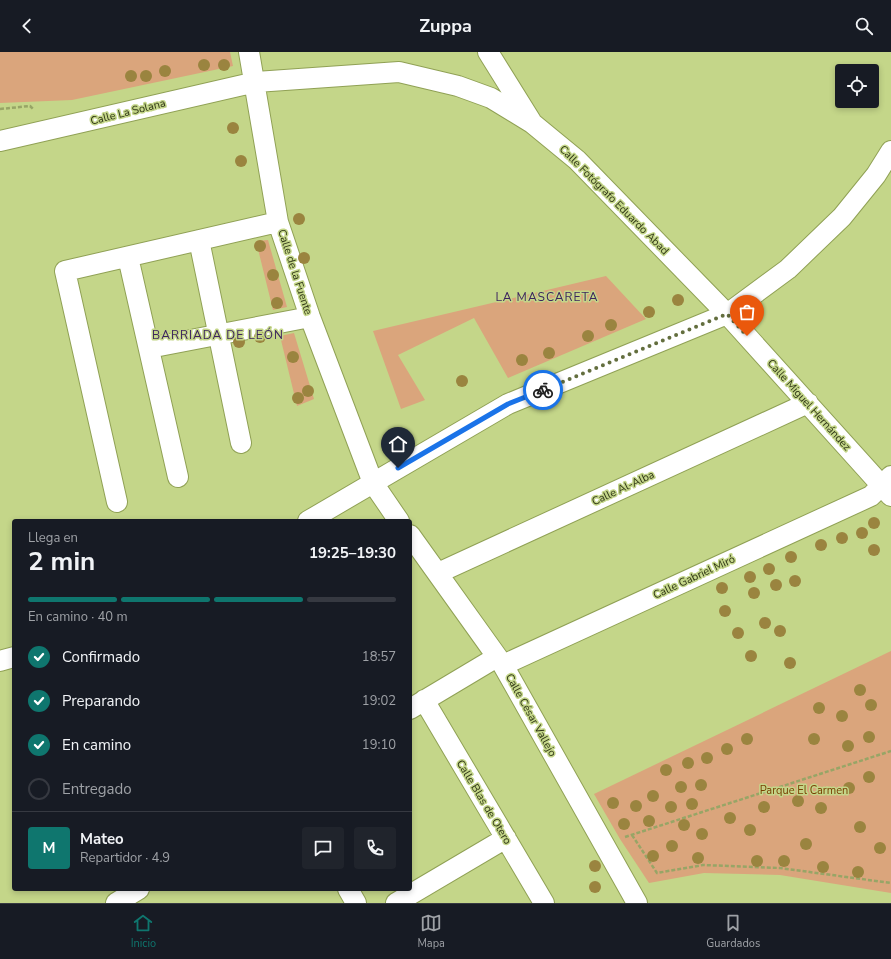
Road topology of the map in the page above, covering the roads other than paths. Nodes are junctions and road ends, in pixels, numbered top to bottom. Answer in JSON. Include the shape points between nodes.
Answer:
{"nodes":[{"id":1,"x":249,"y":52,"type":"edge"},
{"id":2,"x":488,"y":52,"type":"edge"},
{"id":3,"x":256,"y":82,"type":"junction"},
{"id":4,"x":532,"y":122,"type":"junction"},
{"id":5,"x":0,"y":142,"type":"edge"},
{"id":6,"x":891,"y":151,"type":"edge"},
{"id":7,"x":278,"y":222,"type":"junction"},
{"id":8,"x":199,"y":240,"type":"junction"},
{"id":9,"x":128,"y":257,"type":"junction"},
{"id":10,"x":727,"y":314,"type":"junction"},
{"id":11,"x":310,"y":317,"type":"junction"},
{"id":12,"x":218,"y":335,"type":"junction"},
{"id":13,"x":149,"y":348,"type":"junction"},
{"id":14,"x":808,"y":404,"type":"junction"},
{"id":15,"x":241,"y":444,"type":"dead end"},
{"id":16,"x":178,"y":477,"type":"dead end"},
{"id":17,"x":373,"y":483,"type":"junction"},
{"id":18,"x":888,"y":486,"type":"edge"},
{"id":19,"x":117,"y":502,"type":"dead end"},
{"id":20,"x":311,"y":519,"type":"edge"},
{"id":21,"x":399,"y":519,"type":"edge"},
{"id":22,"x":412,"y":538,"type":"edge"},
{"id":23,"x":438,"y":573,"type":"junction"},
{"id":24,"x":12,"y":658,"type":"edge"},
{"id":25,"x":0,"y":661,"type":"edge"},
{"id":26,"x":500,"y":661,"type":"junction"},
{"id":27,"x":417,"y":705,"type":"edge"},
{"id":28,"x":506,"y":838,"type":"junction"},
{"id":29,"x":349,"y":891,"type":"edge"},
{"id":30,"x":137,"y":895,"type":"edge"},
{"id":31,"x":116,"y":903,"type":"edge"},
{"id":32,"x":356,"y":903,"type":"edge"},
{"id":33,"x":396,"y":903,"type":"edge"},
{"id":34,"x":544,"y":903,"type":"edge"},
{"id":35,"x":637,"y":903,"type":"edge"}],
"edges":[{"from":1,"to":3,"type":"street","name":"Calle de la Fuente"},
{"from":2,"to":4,"type":"street"},
{"from":3,"to":4,"type":"street","name":"Calle Fotógrafo Eduardo Abad","via":[[399,72],[458,86],[491,98]]},
{"from":3,"to":5,"type":"street","name":"Calle La Solana"},
{"from":3,"to":7,"type":"street","name":"Calle de la Fuente"},
{"from":4,"to":10,"type":"street","name":"Calle Fotógrafo Eduardo Abad","via":[[577,160]]},
{"from":6,"to":10,"type":"street","via":[[876,175],[842,217],[788,269]]},
{"from":7,"to":8,"type":"street"},
{"from":7,"to":11,"type":"street","name":"Calle de la Fuente"},
{"from":8,"to":9,"type":"street"},
{"from":8,"to":12,"type":"street"},
{"from":9,"to":13,"type":"street"},
{"from":9,"to":19,"type":"street","via":[[65,271]]},
{"from":10,"to":14,"type":"street","name":"Calle Miguel Hernández"},
{"from":10,"to":17,"type":"street","via":[[508,404]]},
{"from":11,"to":12,"type":"street"},
{"from":11,"to":17,"type":"street","name":"Calle de la Fuente"},
{"from":12,"to":13,"type":"street"},
{"from":12,"to":15,"type":"street"},
{"from":13,"to":16,"type":"street"},
{"from":14,"to":18,"type":"street","name":"Calle Miguel Hernández"},
{"from":14,"to":23,"type":"street","name":"Calle Al-Alba"},
{"from":17,"to":20,"type":"street"},
{"from":17,"to":21,"type":"street"},
{"from":18,"to":26,"type":"street","name":"Calle Gabriel Miró","via":[[871,496]]},
{"from":22,"to":23,"type":"street","name":"Calle César Vallejo"},
{"from":23,"to":26,"type":"street","name":"Calle César Vallejo"},
{"from":24,"to":25,"type":"street"},
{"from":26,"to":27,"type":"street","name":"Calle Gabriel Miró"},
{"from":26,"to":35,"type":"street","name":"Calle César Vallejo"},
{"from":27,"to":28,"type":"street","name":"Calle Blas de Otero"},
{"from":28,"to":33,"type":"street"},
{"from":28,"to":34,"type":"street","name":"Calle Blas de Otero"},
{"from":29,"to":32,"type":"street"},
{"from":30,"to":31,"type":"street"}]}
